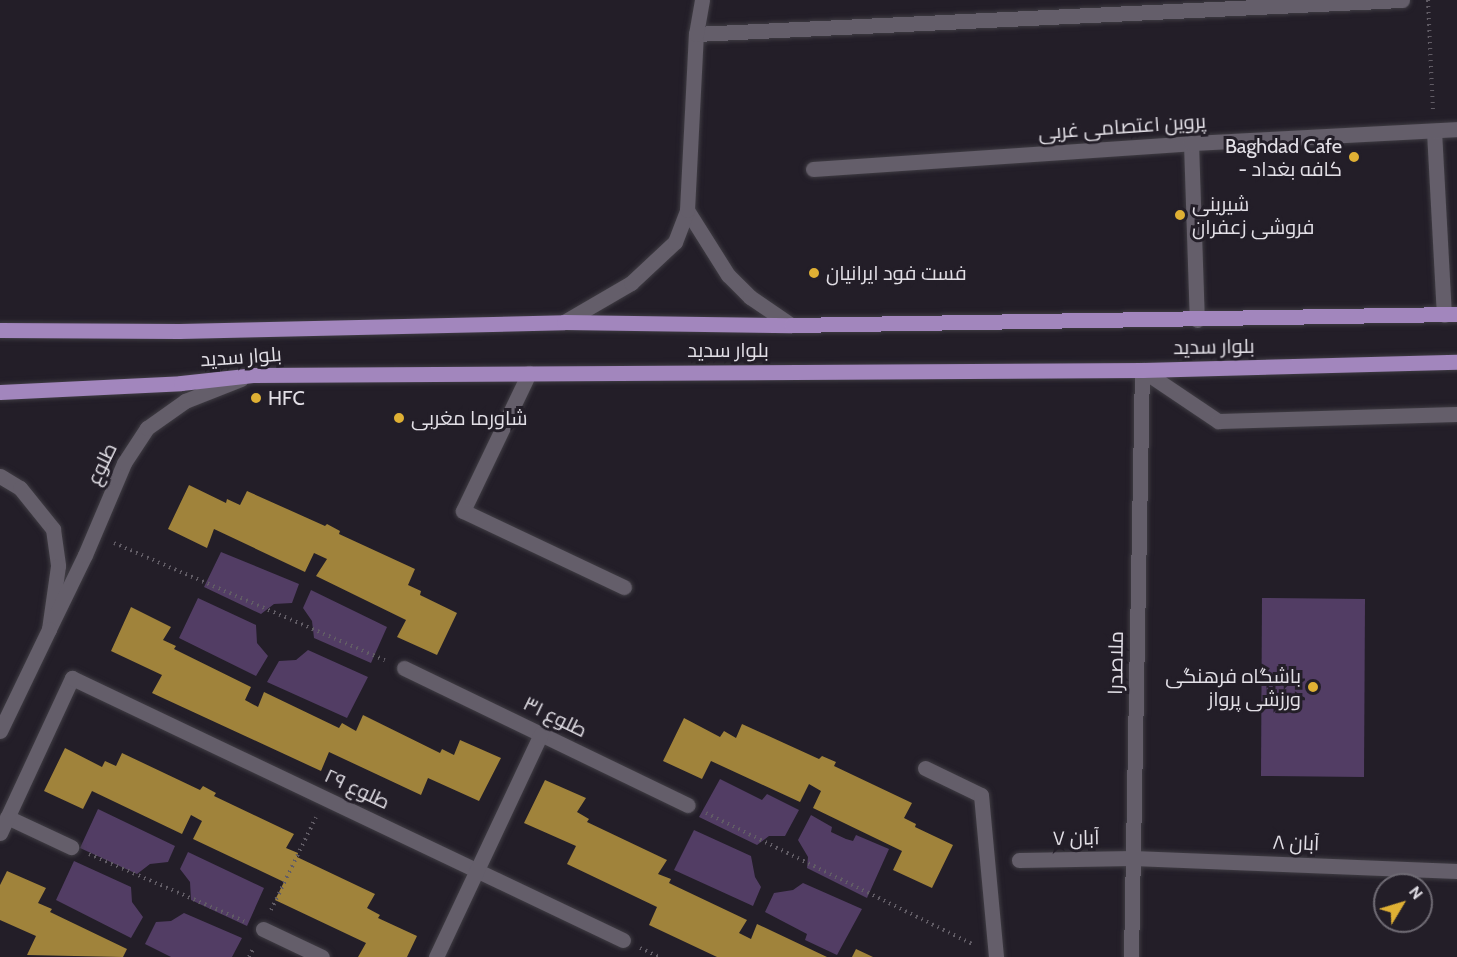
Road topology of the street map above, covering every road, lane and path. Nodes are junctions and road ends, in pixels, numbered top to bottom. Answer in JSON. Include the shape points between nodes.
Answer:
{"nodes":[{"id":1,"x":702,"y":0,"type":"edge"},
{"id":2,"x":1402,"y":0,"type":"edge"},
{"id":3,"x":1428,"y":0,"type":"edge"},
{"id":4,"x":1159,"y":6,"type":"edge"},
{"id":5,"x":696,"y":34,"type":"junction"},
{"id":6,"x":1457,"y":129,"type":"edge"},
{"id":7,"x":1434,"y":131,"type":"junction"},
{"id":8,"x":1191,"y":143,"type":"junction"},
{"id":9,"x":813,"y":169,"type":"dead end"},
{"id":10,"x":687,"y":210,"type":"junction"},
{"id":11,"x":1451,"y":315,"type":"edge"},
{"id":12,"x":1197,"y":320,"type":"junction"},
{"id":13,"x":564,"y":322,"type":"junction"},
{"id":14,"x":791,"y":325,"type":"junction"},
{"id":15,"x":0,"y":330,"type":"edge"},
{"id":16,"x":1457,"y":362,"type":"edge"},
{"id":17,"x":1142,"y":370,"type":"junction"},
{"id":18,"x":529,"y":373,"type":"junction"},
{"id":19,"x":253,"y":375,"type":"junction"},
{"id":20,"x":0,"y":392,"type":"edge"},
{"id":21,"x":1457,"y":414,"type":"edge"},
{"id":22,"x":0,"y":476,"type":"edge"},
{"id":23,"x":94,"y":534,"type":"junction"},
{"id":24,"x":624,"y":587,"type":"dead end"},
{"id":25,"x":49,"y":629,"type":"junction"},
{"id":26,"x":404,"y":668,"type":"joint"},
{"id":27,"x":0,"y":731,"type":"edge"},
{"id":28,"x":541,"y":734,"type":"junction"},
{"id":29,"x":925,"y":768,"type":"dead end"},
{"id":30,"x":326,"y":798,"type":"junction"},
{"id":31,"x":688,"y":805,"type":"joint"},
{"id":32,"x":8,"y":817,"type":"junction"},
{"id":33,"x":0,"y":833,"type":"edge"},
{"id":34,"x":71,"y":847,"type":"joint"},
{"id":35,"x":1133,"y":858,"type":"junction"},
{"id":36,"x":1019,"y":860,"type":"dead end"},
{"id":37,"x":478,"y":870,"type":"junction"},
{"id":38,"x":1457,"y":871,"type":"edge"},
{"id":39,"x":263,"y":929,"type":"junction"},
{"id":40,"x":623,"y":940,"type":"dead end"},
{"id":41,"x":249,"y":957,"type":"edge"},
{"id":42,"x":322,"y":957,"type":"edge"},
{"id":43,"x":436,"y":957,"type":"edge"},
{"id":44,"x":996,"y":957,"type":"edge"},
{"id":45,"x":1131,"y":957,"type":"edge"}],
"edges":[{"from":1,"to":5,"type":"street"},
{"from":2,"to":4,"type":"street"},
{"from":3,"to":7,"type":"path"},
{"from":4,"to":5,"type":"street"},
{"from":5,"to":10,"type":"street"},
{"from":6,"to":7,"type":"street","name":"پروین اعتصامی غربی"},
{"from":7,"to":8,"type":"street","name":"پروین اعتصامی غربی"},
{"from":7,"to":11,"type":"street"},
{"from":8,"to":9,"type":"street","name":"پروین اعتصامی غربی"},
{"from":8,"to":12,"type":"street"},
{"from":10,"to":13,"type":"street","via":[[675,242],[654,264],[632,283]]},
{"from":10,"to":14,"type":"street","via":[[728,275],[750,297]]},
{"from":11,"to":12,"type":"main road","name":"بلوار سدید"},
{"from":12,"to":14,"type":"main road","name":"بلوار سدید"},
{"from":13,"to":14,"type":"main road","name":"بلوار سدید"},
{"from":13,"to":15,"type":"main road","name":"بلوار سدید","via":[[179,331]]},
{"from":16,"to":17,"type":"main road","name":"بلوار سدید"},
{"from":17,"to":18,"type":"main road","name":"بلوار سدید"},
{"from":17,"to":21,"type":"street","via":[[1218,421]]},
{"from":17,"to":35,"type":"street","name":"ملاصدرا"},
{"from":18,"to":19,"type":"main road","name":"بلوار سدید"},
{"from":18,"to":24,"type":"street","via":[[463,511]]},
{"from":19,"to":20,"type":"main road","name":"بلوار سدید","via":[[181,383]]},
{"from":19,"to":23,"type":"street","name":"طلوع","via":[[185,401],[147,428],[124,463]]},
{"from":22,"to":25,"type":"street","name":"طلوع","via":[[20,488],[53,529],[58,566]]},
{"from":23,"to":25,"type":"street","name":"طلوع"},
{"from":23,"to":26,"type":"path"},
{"from":25,"to":27,"type":"street","name":"طلوع"},
{"from":26,"to":28,"type":"street","name":"طلوع ۳۱"},
{"from":28,"to":31,"type":"street","name":"طلوع ۳۱"},
{"from":28,"to":37,"type":"street"},
{"from":29,"to":44,"type":"street","via":[[981,795]]},
{"from":30,"to":32,"type":"street","name":"طلوع ۲۹","via":[[72,678]]},
{"from":30,"to":37,"type":"street","name":"طلوع ۲۹"},
{"from":30,"to":39,"type":"path"},
{"from":31,"to":44,"type":"path"},
{"from":32,"to":33,"type":"street"},
{"from":32,"to":34,"type":"street"},
{"from":34,"to":39,"type":"path"},
{"from":35,"to":36,"type":"street","name":"آبان ۷"},
{"from":35,"to":38,"type":"street","name":"آبان ۸"},
{"from":35,"to":45,"type":"street","name":"ملاصدرا"},
{"from":37,"to":40,"type":"street","name":"طلوع ۲۹"},
{"from":37,"to":43,"type":"street"},
{"from":39,"to":41,"type":"path"},
{"from":39,"to":42,"type":"street"}]}
